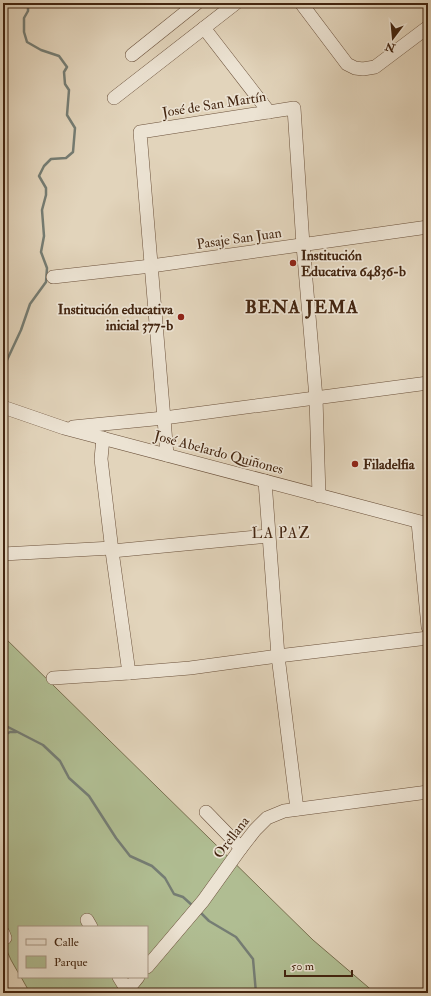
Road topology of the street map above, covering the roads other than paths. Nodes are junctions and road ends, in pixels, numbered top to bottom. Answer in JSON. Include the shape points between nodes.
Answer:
{"nodes":[{"id":1,"x":197,"y":3,"type":"edge"},
{"id":2,"x":236,"y":3,"type":"edge"},
{"id":3,"x":301,"y":3,"type":"edge"},
{"id":4,"x":222,"y":9,"type":"edge"},
{"id":5,"x":428,"y":27,"type":"edge"},
{"id":6,"x":204,"y":28,"type":"junction"},
{"id":7,"x":132,"y":55,"type":"dead end"},
{"id":8,"x":114,"y":98,"type":"dead end"},
{"id":9,"x":269,"y":112,"type":"junction"},
{"id":10,"x":428,"y":227,"type":"edge"},
{"id":11,"x":303,"y":245,"type":"junction"},
{"id":12,"x":151,"y":266,"type":"junction"},
{"id":13,"x":53,"y":277,"type":"dead end"},
{"id":14,"x":428,"y":383,"type":"edge"},
{"id":15,"x":316,"y":398,"type":"junction"},
{"id":16,"x":4,"y":408,"type":"edge"},
{"id":17,"x":164,"y":418,"type":"junction"},
{"id":18,"x":64,"y":428,"type":"junction"},
{"id":19,"x":103,"y":438,"type":"junction"},
{"id":20,"x":167,"y":455,"type":"junction"},
{"id":21,"x":265,"y":481,"type":"junction"},
{"id":22,"x":319,"y":496,"type":"junction"},
{"id":23,"x":423,"y":523,"type":"edge"},
{"id":24,"x":268,"y":536,"type":"junction"},
{"id":25,"x":112,"y":550,"type":"junction"},
{"id":26,"x":4,"y":554,"type":"edge"},
{"id":27,"x":428,"y":627,"type":"edge"},
{"id":28,"x":428,"y":638,"type":"edge"},
{"id":29,"x":278,"y":656,"type":"junction"},
{"id":30,"x":129,"y":673,"type":"junction"},
{"id":31,"x":53,"y":678,"type":"dead end"},
{"id":32,"x":428,"y":792,"type":"edge"},
{"id":33,"x":297,"y":809,"type":"junction"},
{"id":34,"x":206,"y":812,"type":"dead end"},
{"id":35,"x":241,"y":848,"type":"junction"},
{"id":36,"x":148,"y":966,"type":"edge"},
{"id":37,"x":120,"y":978,"type":"edge"},
{"id":38,"x":137,"y":978,"type":"edge"},
{"id":39,"x":127,"y":992,"type":"edge"}],
"edges":[{"from":1,"to":7,"type":"street"},
{"from":2,"to":4,"type":"street"},
{"from":3,"to":5,"type":"street","via":[[347,64],[355,68],[375,67]]},
{"from":4,"to":6,"type":"street"},
{"from":6,"to":8,"type":"street"},
{"from":6,"to":9,"type":"street"},
{"from":9,"to":11,"type":"street","name":"José de San Martín","via":[[294,108]]},
{"from":9,"to":12,"type":"street","name":"José de San Martín","via":[[140,132]]},
{"from":10,"to":11,"type":"street","name":"Pasaje San Juan"},
{"from":11,"to":12,"type":"street","name":"Pasaje San Juan"},
{"from":11,"to":15,"type":"street"},
{"from":12,"to":13,"type":"street","name":"Pasaje San Juan"},
{"from":12,"to":17,"type":"street"},
{"from":14,"to":15,"type":"street"},
{"from":15,"to":17,"type":"street"},
{"from":15,"to":22,"type":"street"},
{"from":16,"to":18,"type":"street","name":"José Abelardo Quiñones"},
{"from":17,"to":18,"type":"street"},
{"from":17,"to":20,"type":"street"},
{"from":18,"to":19,"type":"street","name":"José Abelardo Quiñones"},
{"from":19,"to":20,"type":"street","name":"José Abelardo Quiñones"},
{"from":19,"to":25,"type":"street","via":[[100,459]]},
{"from":20,"to":21,"type":"street","name":"José Abelardo Quiñones"},
{"from":21,"to":22,"type":"street","name":"José Abelardo Quiñones"},
{"from":21,"to":24,"type":"street"},
{"from":22,"to":23,"type":"street","name":"José Abelardo Quiñones"},
{"from":23,"to":27,"type":"street"},
{"from":24,"to":25,"type":"street"},
{"from":24,"to":29,"type":"street"},
{"from":25,"to":26,"type":"street"},
{"from":25,"to":30,"type":"street"},
{"from":28,"to":29,"type":"street"},
{"from":29,"to":30,"type":"street"},
{"from":29,"to":33,"type":"street"},
{"from":30,"to":31,"type":"street"},
{"from":32,"to":33,"type":"street","name":"Orellana"},
{"from":33,"to":35,"type":"street","name":"Orellana","via":[[267,818]]},
{"from":34,"to":35,"type":"street"},
{"from":35,"to":36,"type":"street","name":"Orellana","via":[[188,920]]},
{"from":37,"to":39,"type":"street"},
{"from":38,"to":39,"type":"street"}]}
